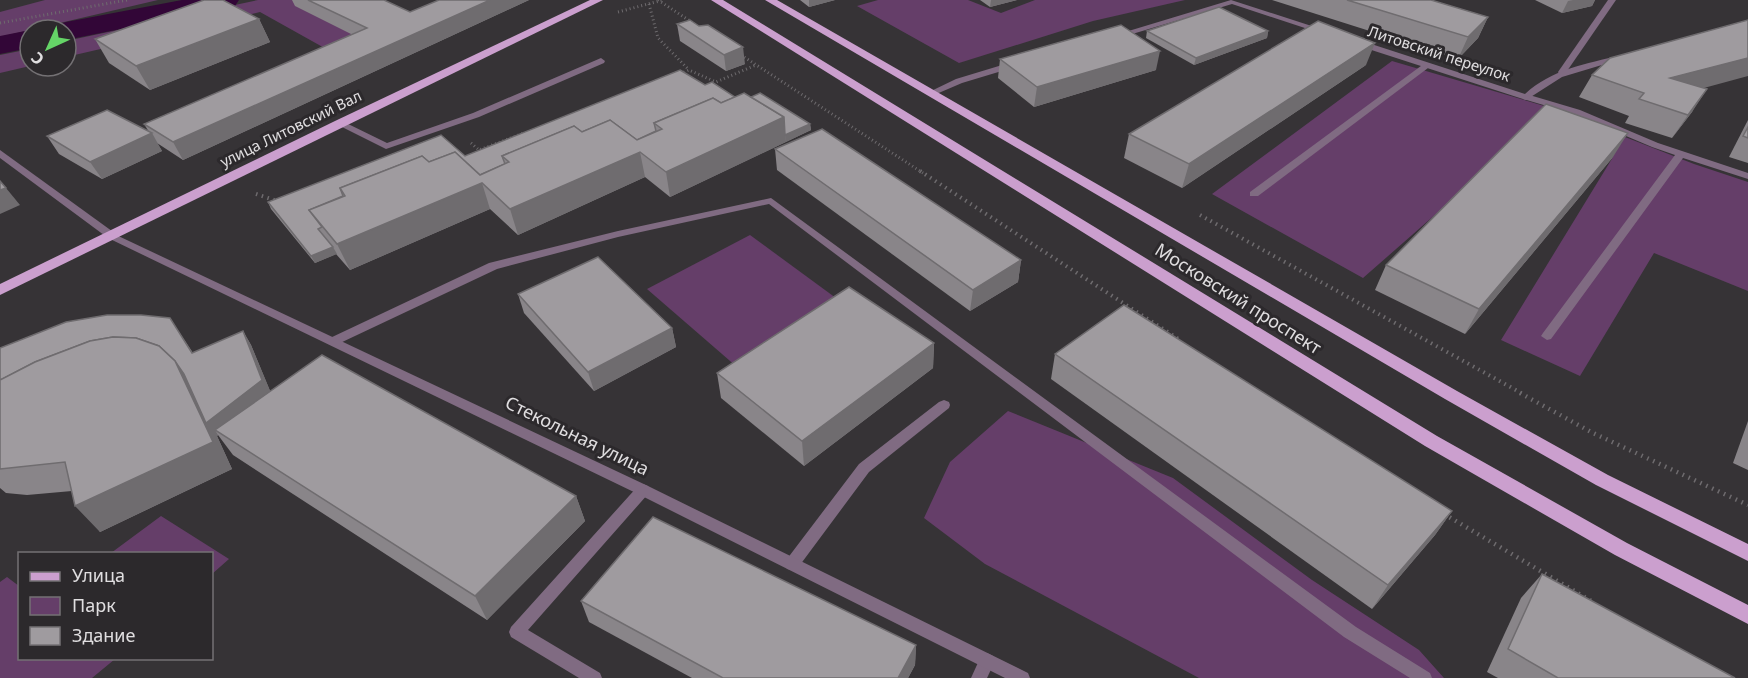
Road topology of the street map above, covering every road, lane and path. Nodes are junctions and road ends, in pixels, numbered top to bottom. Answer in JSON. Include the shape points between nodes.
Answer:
{"nodes":[{"id":1,"x":127,"y":0,"type":"edge"},
{"id":2,"x":598,"y":0,"type":"edge"},
{"id":3,"x":660,"y":0,"type":"edge"},
{"id":4,"x":716,"y":0,"type":"edge"},
{"id":5,"x":770,"y":0,"type":"edge"},
{"id":6,"x":1612,"y":0,"type":"edge"},
{"id":7,"x":1229,"y":1,"type":"edge"},
{"id":8,"x":649,"y":4,"type":"dead end"},
{"id":9,"x":0,"y":23,"type":"edge"},
{"id":10,"x":694,"y":23,"type":"edge"},
{"id":11,"x":1330,"y":34,"type":"edge"},
{"id":12,"x":1110,"y":37,"type":"edge"},
{"id":13,"x":1352,"y":41,"type":"edge"},
{"id":14,"x":737,"y":52,"type":"edge"},
{"id":15,"x":1631,"y":55,"type":"edge"},
{"id":16,"x":601,"y":61,"type":"dead end"},
{"id":17,"x":1023,"y":62,"type":"edge"},
{"id":18,"x":1428,"y":65,"type":"junction"},
{"id":19,"x":689,"y":70,"type":"dead end"},
{"id":20,"x":1562,"y":72,"type":"junction"},
{"id":21,"x":932,"y":93,"type":"junction"},
{"id":22,"x":1526,"y":97,"type":"junction"},
{"id":23,"x":339,"y":123,"type":"junction"},
{"id":24,"x":0,"y":153,"type":"edge"},
{"id":25,"x":1681,"y":154,"type":"junction"},
{"id":26,"x":1748,"y":176,"type":"edge"},
{"id":27,"x":1254,"y":194,"type":"dead end"},
{"id":28,"x":1195,"y":212,"type":"dead end"},
{"id":29,"x":112,"y":236,"type":"junction"},
{"id":30,"x":0,"y":290,"type":"edge"},
{"id":31,"x":1547,"y":336,"type":"dead end"},
{"id":32,"x":334,"y":341,"type":"junction"},
{"id":33,"x":1183,"y":342,"type":"edge"},
{"id":34,"x":944,"y":405,"type":"dead end"},
{"id":35,"x":643,"y":490,"type":"junction"},
{"id":36,"x":1748,"y":505,"type":"edge"},
{"id":37,"x":1442,"y":513,"type":"edge"},
{"id":38,"x":1748,"y":553,"type":"edge"},
{"id":39,"x":792,"y":564,"type":"junction"},
{"id":40,"x":1595,"y":603,"type":"edge"},
{"id":41,"x":1748,"y":615,"type":"edge"},
{"id":42,"x":987,"y":661,"type":"junction"},
{"id":43,"x":594,"y":678,"type":"edge"},
{"id":44,"x":979,"y":678,"type":"edge"},
{"id":45,"x":1022,"y":678,"type":"edge"},
{"id":46,"x":1424,"y":678,"type":"edge"}],
"edges":[{"from":1,"to":9,"type":"path"},
{"from":2,"to":23,"type":"main road","name":"улица Литовский Вал"},
{"from":3,"to":10,"type":"path"},
{"from":4,"to":41,"type":"main road","name":"Московский проспект","via":[[1431,441],[1621,549]]},
{"from":5,"to":21,"type":"main road","name":"Московский проспект"},
{"from":6,"to":20,"type":"street"},
{"from":7,"to":11,"type":"street"},
{"from":7,"to":12,"type":"street"},
{"from":8,"to":19,"type":"path","via":[[658,38]]},
{"from":13,"to":18,"type":"street","name":"Литовский переулок"},
{"from":14,"to":33,"type":"path"},
{"from":15,"to":20,"type":"street"},
{"from":16,"to":23,"type":"street","via":[[476,115],[386,146]]},
{"from":17,"to":21,"type":"street"},
{"from":18,"to":22,"type":"street","name":"Литовский переулок"},
{"from":18,"to":27,"type":"street"},
{"from":20,"to":22,"type":"street","via":[[1541,82]]},
{"from":21,"to":38,"type":"main road","name":"Московский проспект","via":[[1461,401],[1602,480]]},
{"from":22,"to":25,"type":"street","name":"Литовский переулок","via":[[1577,112]]},
{"from":23,"to":29,"type":"main road","name":"улица Литовский Вал"},
{"from":24,"to":29,"type":"street","name":"Стекольная улица"},
{"from":25,"to":26,"type":"street","name":"Литовский переулок"},
{"from":25,"to":31,"type":"street"},
{"from":28,"to":36,"type":"path","via":[[1593,433]]},
{"from":29,"to":30,"type":"main road","name":"улица Литовский Вал"},
{"from":29,"to":32,"type":"street","name":"Стекольная улица"},
{"from":32,"to":35,"type":"street","name":"Стекольная улица"},
{"from":32,"to":46,"type":"street","via":[[493,266],[771,201],[1350,632]]},
{"from":34,"to":39,"type":"street","via":[[864,468]]},
{"from":35,"to":39,"type":"street","name":"Стекольная улица"},
{"from":35,"to":43,"type":"street","via":[[517,632]]},
{"from":37,"to":40,"type":"path"},
{"from":39,"to":42,"type":"street","name":"Стекольная улица"},
{"from":42,"to":44,"type":"street"},
{"from":42,"to":45,"type":"street","name":"Стекольная улица"}]}
